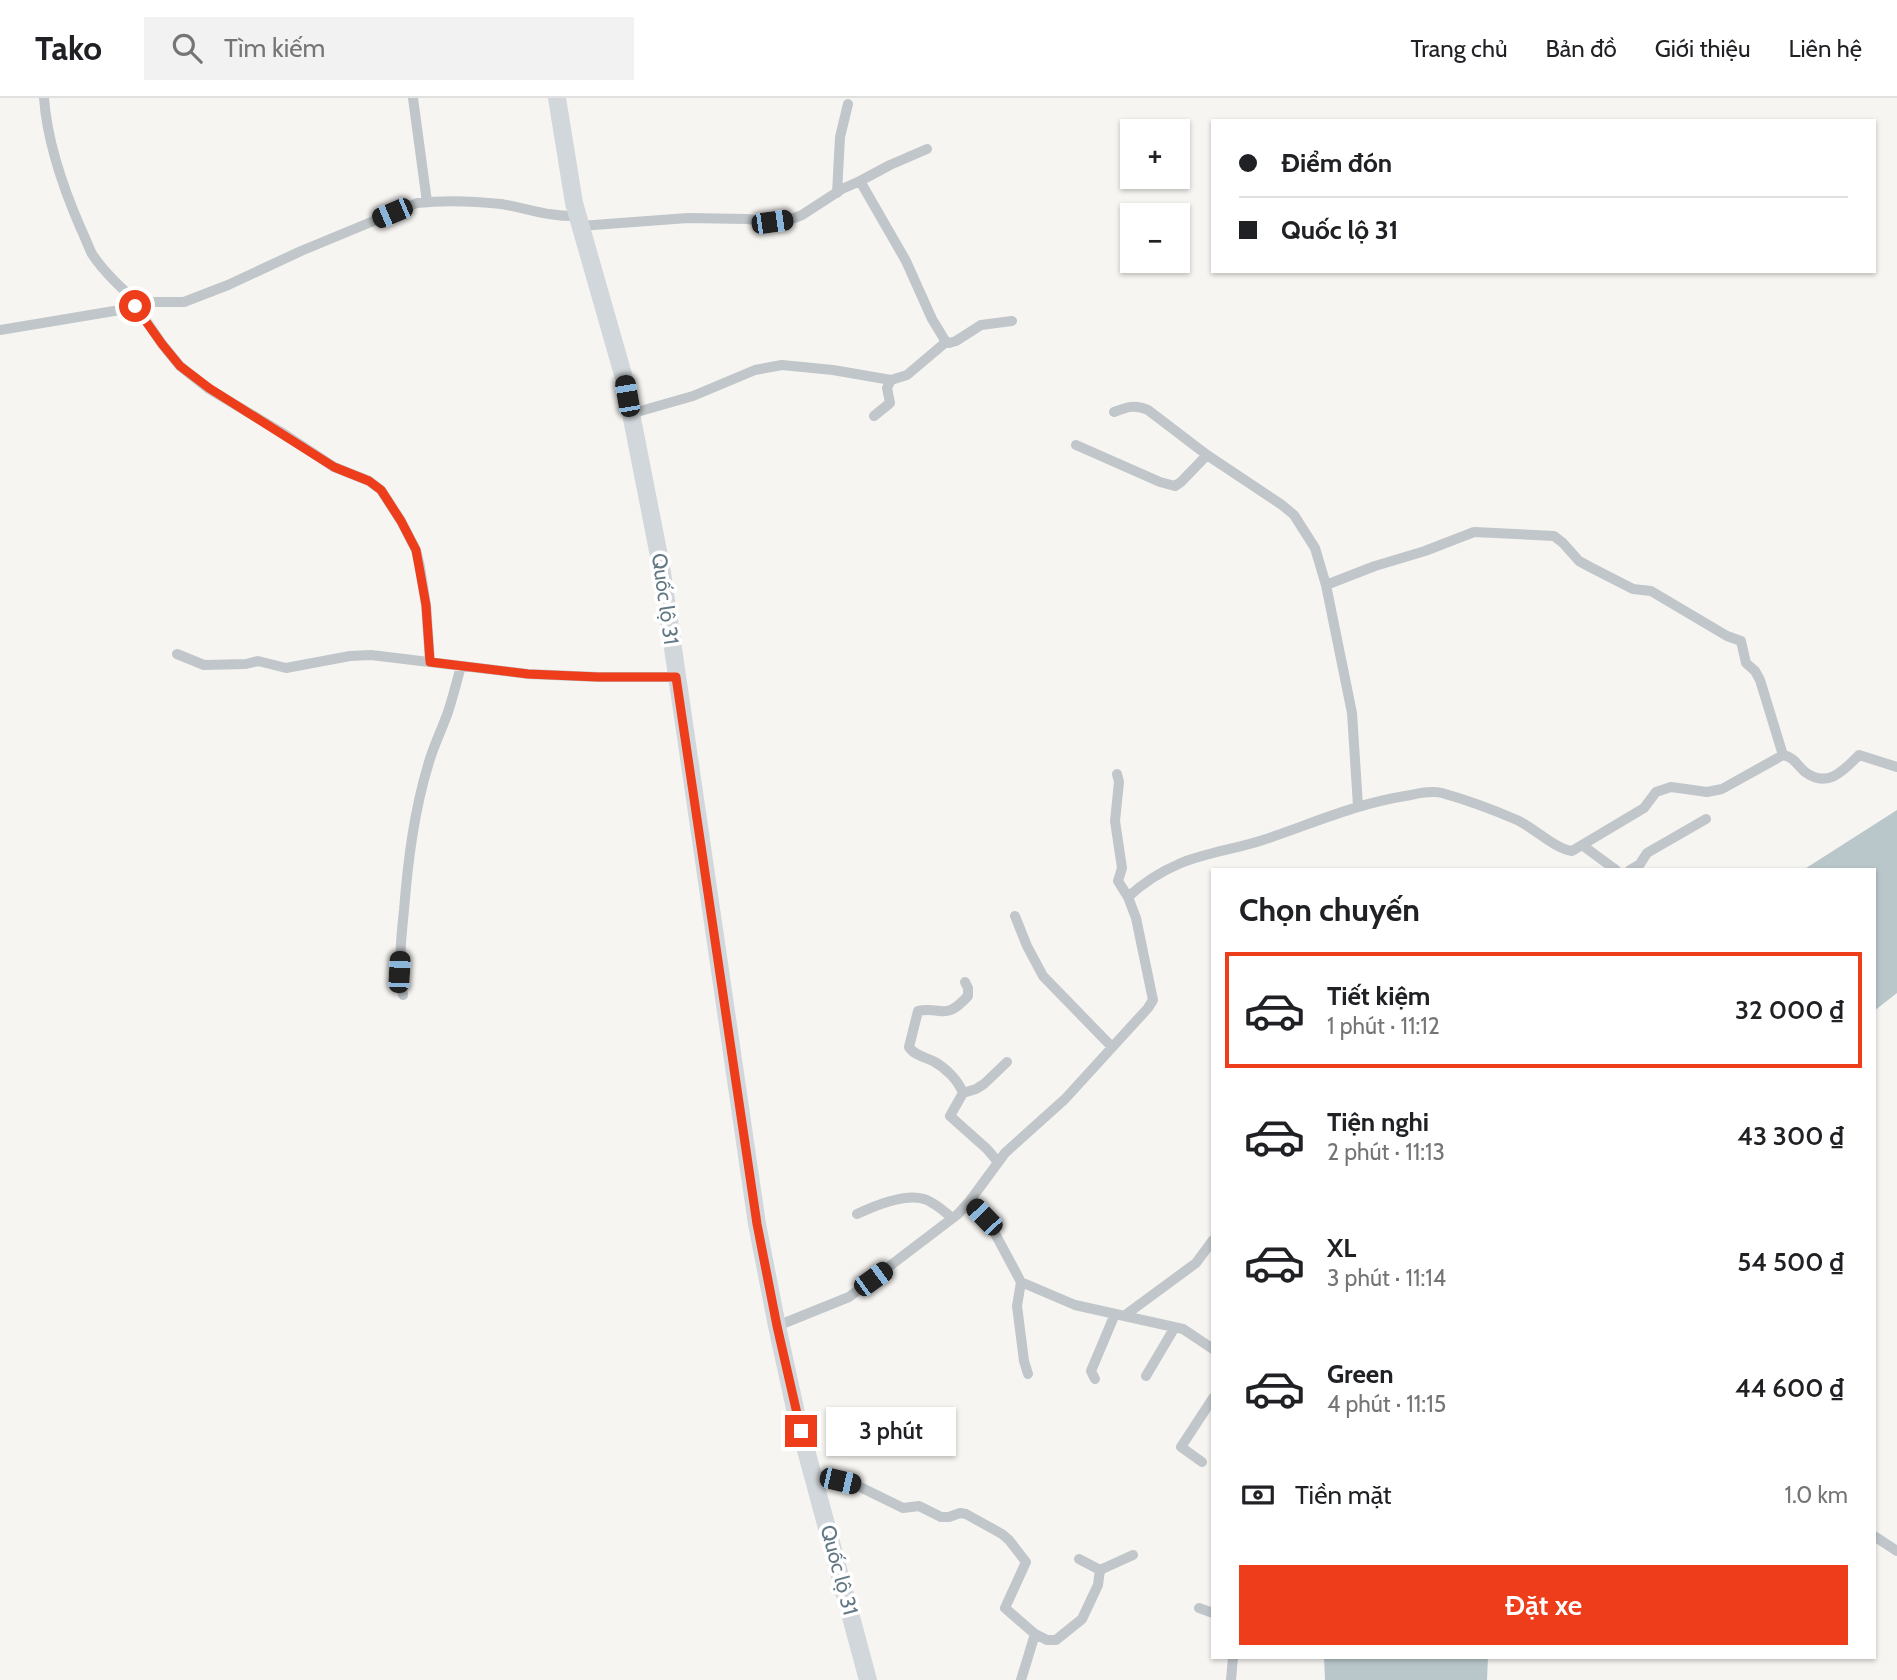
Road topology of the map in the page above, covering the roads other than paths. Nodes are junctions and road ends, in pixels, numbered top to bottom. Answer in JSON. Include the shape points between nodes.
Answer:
{"nodes":[{"id":1,"x":44,"y":98,"type":"edge"},
{"id":2,"x":413,"y":98,"type":"edge"},
{"id":3,"x":558,"y":98,"type":"edge"},
{"id":4,"x":848,"y":104,"type":"dead end"},
{"id":5,"x":927,"y":149,"type":"dead end"},
{"id":6,"x":860,"y":181,"type":"junction"},
{"id":7,"x":837,"y":192,"type":"junction"},
{"id":8,"x":427,"y":202,"type":"junction"},
{"id":9,"x":579,"y":221,"type":"junction"},
{"id":10,"x":138,"y":306,"type":"junction"},
{"id":11,"x":1013,"y":321,"type":"dead end"},
{"id":12,"x":0,"y":330,"type":"edge"},
{"id":13,"x":946,"y":342,"type":"junction"},
{"id":14,"x":891,"y":380,"type":"junction"},
{"id":15,"x":1114,"y":412,"type":"dead end"},
{"id":16,"x":630,"y":414,"type":"junction"},
{"id":17,"x":874,"y":416,"type":"dead end"},
{"id":18,"x":1076,"y":445,"type":"dead end"},
{"id":19,"x":1207,"y":455,"type":"junction"},
{"id":20,"x":1326,"y":585,"type":"junction"},
{"id":21,"x":177,"y":654,"type":"dead end"},
{"id":22,"x":430,"y":662,"type":"junction"},
{"id":23,"x":461,"y":666,"type":"junction"},
{"id":24,"x":676,"y":677,"type":"junction"},
{"id":25,"x":1783,"y":755,"type":"junction"},
{"id":26,"x":1897,"y":767,"type":"edge"},
{"id":27,"x":1116,"y":774,"type":"dead end"},
{"id":28,"x":1358,"y":806,"type":"junction"},
{"id":29,"x":1706,"y":819,"type":"dead end"},
{"id":30,"x":1582,"y":845,"type":"junction"},
{"id":31,"x":1613,"y":868,"type":"edge"},
{"id":32,"x":1633,"y":868,"type":"edge"},
{"id":33,"x":1128,"y":897,"type":"junction"},
{"id":34,"x":1016,"y":916,"type":"dead end"},
{"id":35,"x":965,"y":982,"type":"dead end"},
{"id":36,"x":403,"y":995,"type":"dead end"},
{"id":37,"x":1112,"y":1047,"type":"junction"},
{"id":38,"x":1007,"y":1062,"type":"dead end"},
{"id":39,"x":964,"y":1093,"type":"junction"},
{"id":40,"x":998,"y":1162,"type":"junction"},
{"id":41,"x":969,"y":1202,"type":"junction"},
{"id":42,"x":857,"y":1214,"type":"dead end"},
{"id":43,"x":953,"y":1218,"type":"junction"},
{"id":44,"x":1211,"y":1243,"type":"edge"},
{"id":45,"x":1021,"y":1282,"type":"junction"},
{"id":46,"x":1120,"y":1315,"type":"junction"},
{"id":47,"x":777,"y":1326,"type":"junction"},
{"id":48,"x":1175,"y":1327,"type":"junction"},
{"id":49,"x":1211,"y":1348,"type":"edge"},
{"id":50,"x":1028,"y":1374,"type":"dead end"},
{"id":51,"x":1146,"y":1376,"type":"dead end"},
{"id":52,"x":1095,"y":1379,"type":"dead end"},
{"id":53,"x":1211,"y":1401,"type":"edge"},
{"id":54,"x":1202,"y":1462,"type":"dead end"},
{"id":55,"x":815,"y":1482,"type":"junction"},
{"id":56,"x":1876,"y":1537,"type":"edge"},
{"id":57,"x":1897,"y":1551,"type":"edge"},
{"id":58,"x":1133,"y":1555,"type":"dead end"},
{"id":59,"x":1079,"y":1559,"type":"dead end"},
{"id":60,"x":1100,"y":1570,"type":"junction"},
{"id":61,"x":1199,"y":1608,"type":"dead end"},
{"id":62,"x":1211,"y":1612,"type":"edge"},
{"id":63,"x":1035,"y":1634,"type":"junction"},
{"id":64,"x":1233,"y":1659,"type":"edge"},
{"id":65,"x":868,"y":1680,"type":"edge"},
{"id":66,"x":1021,"y":1680,"type":"edge"},
{"id":67,"x":1231,"y":1680,"type":"edge"}],
"edges":[{"from":1,"to":10,"type":"street","via":[[61,174],[92,253]]},
{"from":2,"to":8,"type":"street"},
{"from":3,"to":9,"type":"highway","name":"Quốc lộ 31"},
{"from":4,"to":7,"type":"street"},
{"from":5,"to":6,"type":"street"},
{"from":6,"to":7,"type":"street"},
{"from":6,"to":13,"type":"street"},
{"from":7,"to":9,"type":"street","via":[[802,215],[780,221]]},
{"from":8,"to":9,"type":"street","via":[[502,204]]},
{"from":8,"to":10,"type":"street","via":[[207,294],[184,302]]},
{"from":9,"to":16,"type":"highway","name":"Quốc lộ 31"},
{"from":10,"to":12,"type":"street"},
{"from":10,"to":22,"type":"street","via":[[180,366],[209,388],[334,467],[381,490],[416,550]]},
{"from":11,"to":13,"type":"street","via":[[981,325]]},
{"from":13,"to":14,"type":"street","via":[[907,374]]},
{"from":14,"to":16,"type":"street","via":[[782,365],[755,370],[694,396]]},
{"from":14,"to":17,"type":"street","via":[[887,391],[890,403]]},
{"from":15,"to":19,"type":"street","via":[[1141,407]]},
{"from":16,"to":24,"type":"highway","name":"Quốc lộ 31","via":[[661,566]]},
{"from":18,"to":19,"type":"street","via":[[1175,486]]},
{"from":19,"to":20,"type":"street","via":[[1294,515],[1315,548]]},
{"from":20,"to":25,"type":"street","via":[[1474,532],[1554,536],[1590,567],[1633,589],[1651,591],[1741,641],[1746,663],[1760,680]]},
{"from":20,"to":28,"type":"street","via":[[1352,713]]},
{"from":21,"to":22,"type":"street","via":[[204,665],[258,661],[286,668],[371,655]]},
{"from":22,"to":23,"type":"street"},
{"from":23,"to":24,"type":"street","via":[[528,674]]},
{"from":23,"to":36,"type":"street","via":[[449,712],[429,759],[411,841],[400,948]]},
{"from":24,"to":47,"type":"highway","name":"Quốc lộ 31","via":[[757,1224]]},
{"from":25,"to":26,"type":"street","via":[[1821,778],[1842,773],[1859,755]]},
{"from":25,"to":30,"type":"street","via":[[1722,789],[1665,788],[1644,808]]},
{"from":27,"to":33,"type":"street","via":[[1115,821],[1122,868],[1118,881]]},
{"from":28,"to":30,"type":"street","via":[[1439,793],[1518,820],[1565,850]]},
{"from":28,"to":33,"type":"street","via":[[1265,840],[1181,863]]},
{"from":29,"to":32,"type":"street","via":[[1647,853]]},
{"from":30,"to":31,"type":"street"},
{"from":33,"to":37,"type":"street","via":[[1153,1000]]},
{"from":34,"to":37,"type":"street","via":[[1043,976]]},
{"from":35,"to":39,"type":"street","via":[[968,996],[953,1009],[918,1011],[909,1047],[957,1081]]},
{"from":37,"to":40,"type":"street"},
{"from":38,"to":39,"type":"street","via":[[984,1084]]},
{"from":39,"to":40,"type":"street","via":[[950,1116]]},
{"from":40,"to":41,"type":"street"},
{"from":41,"to":43,"type":"street"},
{"from":41,"to":45,"type":"street","via":[[992,1228]]},
{"from":42,"to":43,"type":"street","via":[[917,1198]]},
{"from":43,"to":47,"type":"street","via":[[849,1297]]},
{"from":44,"to":46,"type":"street","via":[[1196,1263]]},
{"from":45,"to":46,"type":"street","via":[[1075,1305]]},
{"from":45,"to":50,"type":"street","via":[[1017,1306]]},
{"from":46,"to":48,"type":"street"},
{"from":46,"to":52,"type":"street","via":[[1091,1371]]},
{"from":47,"to":55,"type":"highway","name":"Quốc lộ 31"},
{"from":48,"to":49,"type":"street"},
{"from":48,"to":51,"type":"street"},
{"from":53,"to":54,"type":"street","via":[[1181,1447]]},
{"from":55,"to":63,"type":"street","via":[[854,1484],[903,1508],[919,1506],[942,1517],[967,1514],[1002,1534],[1026,1562],[1005,1608]]},
{"from":55,"to":65,"type":"highway","name":"Quốc lộ 31"},
{"from":56,"to":57,"type":"street"},
{"from":58,"to":60,"type":"street"},
{"from":59,"to":60,"type":"street"},
{"from":60,"to":63,"type":"street","via":[[1082,1619],[1056,1640]]},
{"from":61,"to":62,"type":"street"},
{"from":63,"to":66,"type":"street"},
{"from":64,"to":67,"type":"street"}]}
